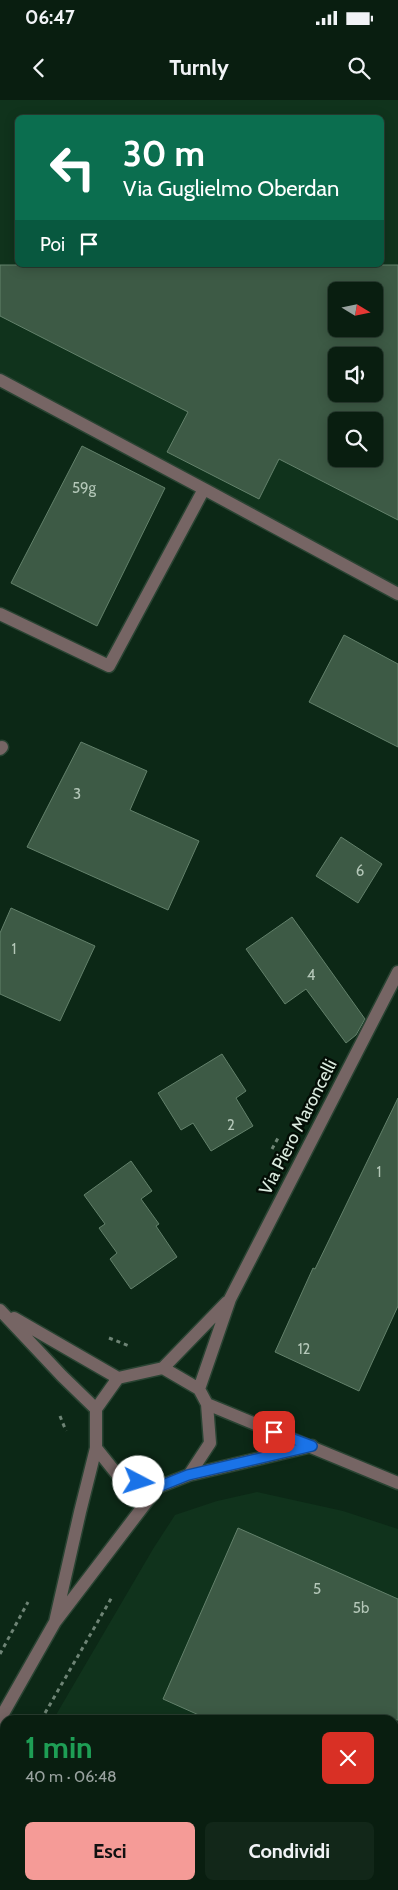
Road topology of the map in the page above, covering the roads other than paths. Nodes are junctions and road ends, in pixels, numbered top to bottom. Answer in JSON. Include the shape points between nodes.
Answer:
{"nodes":[{"id":1,"x":0,"y":380,"type":"edge"},
{"id":2,"x":204,"y":489,"type":"junction"},
{"id":3,"x":398,"y":594,"type":"edge"},
{"id":4,"x":0,"y":614,"type":"edge"},
{"id":5,"x":398,"y":972,"type":"edge"},
{"id":6,"x":230,"y":1299,"type":"junction"},
{"id":7,"x":0,"y":1310,"type":"edge"},
{"id":8,"x":163,"y":1368,"type":"junction"},
{"id":9,"x":118,"y":1378,"type":"junction"},
{"id":10,"x":199,"y":1389,"type":"junction"},
{"id":11,"x":207,"y":1404,"type":"junction"},
{"id":12,"x":96,"y":1409,"type":"junction"},
{"id":13,"x":312,"y":1446,"type":"junction"},
{"id":14,"x":96,"y":1448,"type":"junction"},
{"id":15,"x":188,"y":1475,"type":"junction"},
{"id":16,"x":398,"y":1483,"type":"edge"},
{"id":17,"x":158,"y":1487,"type":"junction"},
{"id":18,"x":55,"y":1622,"type":"junction"},
{"id":19,"x":2,"y":1715,"type":"edge"}],
"edges":[{"from":1,"to":2,"type":"street"},
{"from":2,"to":3,"type":"street"},
{"from":2,"to":4,"type":"street","via":[[109,666]]},
{"from":5,"to":6,"type":"street","name":"Via Piero Maroncelli"},
{"from":6,"to":8,"type":"street","name":"Via Piero Maroncelli"},
{"from":6,"to":10,"type":"street","name":"Via Piero Maroncelli"},
{"from":7,"to":9,"type":"street"},
{"from":7,"to":12,"type":"street"},
{"from":8,"to":9,"type":"street"},
{"from":8,"to":10,"type":"street"},
{"from":9,"to":12,"type":"street"},
{"from":10,"to":11,"type":"street"},
{"from":11,"to":13,"type":"street"},
{"from":11,"to":15,"type":"street","via":[[210,1443]]},
{"from":12,"to":14,"type":"street"},
{"from":13,"to":15,"type":"street"},
{"from":13,"to":16,"type":"street"},
{"from":14,"to":17,"type":"street","via":[[120,1478]]},
{"from":14,"to":18,"type":"street"},
{"from":15,"to":17,"type":"street"},
{"from":17,"to":18,"type":"street"},
{"from":18,"to":19,"type":"street"}]}
